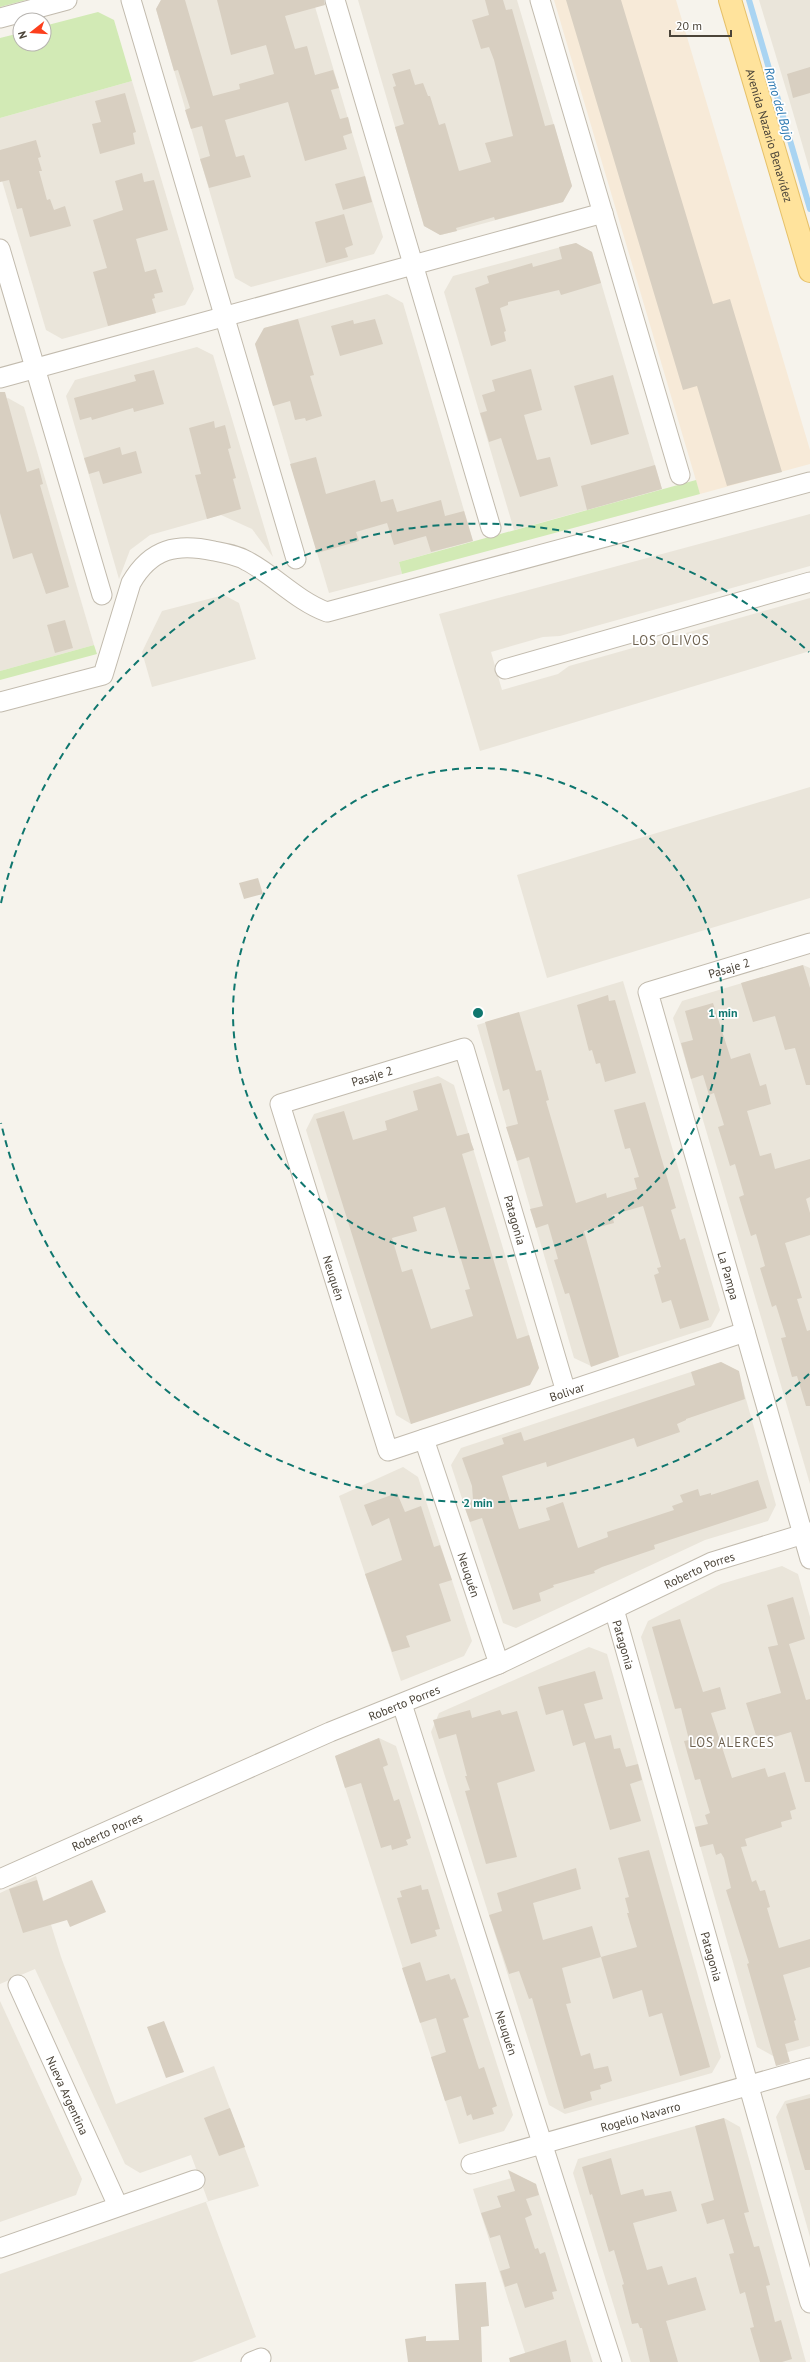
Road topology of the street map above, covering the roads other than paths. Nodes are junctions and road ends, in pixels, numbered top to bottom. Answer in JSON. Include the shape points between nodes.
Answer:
{"nodes":[{"id":1,"x":67,"y":0,"type":"edge"},
{"id":2,"x":131,"y":0,"type":"edge"},
{"id":3,"x":335,"y":0,"type":"edge"},
{"id":4,"x":540,"y":0,"type":"edge"},
{"id":5,"x":730,"y":0,"type":"edge"},
{"id":6,"x":0,"y":18,"type":"edge"},
{"id":7,"x":603,"y":213,"type":"junction"},
{"id":8,"x":0,"y":249,"type":"edge"},
{"id":9,"x":413,"y":265,"type":"junction"},
{"id":10,"x":810,"y":271,"type":"edge"},
{"id":11,"x":224,"y":317,"type":"junction"},
{"id":12,"x":35,"y":369,"type":"junction"},
{"id":13,"x":0,"y":378,"type":"edge"},
{"id":14,"x":680,"y":475,"type":"dead end"},
{"id":15,"x":810,"y":482,"type":"edge"},
{"id":16,"x":491,"y":528,"type":"dead end"},
{"id":17,"x":296,"y":559,"type":"dead end"},
{"id":18,"x":810,"y":582,"type":"edge"},
{"id":19,"x":102,"y":595,"type":"dead end"},
{"id":20,"x":505,"y":669,"type":"dead end"},
{"id":21,"x":0,"y":702,"type":"edge"},
{"id":22,"x":810,"y":943,"type":"edge"},
{"id":23,"x":648,"y":992,"type":"joint"},
{"id":24,"x":464,"y":1048,"type":"joint"},
{"id":25,"x":280,"y":1104,"type":"joint"},
{"id":26,"x":745,"y":1332,"type":"junction"},
{"id":27,"x":566,"y":1392,"type":"junction"},
{"id":28,"x":424,"y":1439,"type":"junction"},
{"id":29,"x":388,"y":1451,"type":"joint"},
{"id":30,"x":806,"y":1533,"type":"edge"},
{"id":31,"x":810,"y":1559,"type":"edge"},
{"id":32,"x":614,"y":1609,"type":"junction"},
{"id":33,"x":499,"y":1664,"type":"junction"},
{"id":34,"x":402,"y":1704,"type":"junction"},
{"id":35,"x":0,"y":1879,"type":"edge"},
{"id":36,"x":18,"y":1984,"type":"dead end"},
{"id":37,"x":810,"y":2068,"type":"edge"},
{"id":38,"x":749,"y":2086,"type":"junction"},
{"id":39,"x":542,"y":2144,"type":"junction"},
{"id":40,"x":471,"y":2164,"type":"dead end"},
{"id":41,"x":195,"y":2180,"type":"dead end"},
{"id":42,"x":118,"y":2206,"type":"junction"},
{"id":43,"x":0,"y":2248,"type":"edge"},
{"id":44,"x":810,"y":2303,"type":"edge"},
{"id":45,"x":612,"y":2362,"type":"edge"}],
"edges":[{"from":1,"to":6,"type":"street"},
{"from":2,"to":11,"type":"street"},
{"from":3,"to":9,"type":"street"},
{"from":4,"to":7,"type":"street"},
{"from":5,"to":10,"type":"main road","name":"Avenida Nazario Benavídez"},
{"from":7,"to":9,"type":"street"},
{"from":7,"to":14,"type":"street"},
{"from":8,"to":12,"type":"street"},
{"from":9,"to":11,"type":"street"},
{"from":9,"to":16,"type":"street"},
{"from":11,"to":12,"type":"street"},
{"from":11,"to":17,"type":"street"},
{"from":12,"to":13,"type":"street"},
{"from":12,"to":19,"type":"street"},
{"from":15,"to":21,"type":"street","via":[[327,612],[246,560],[196,548],[176,548],[156,555],[137,572],[131,583],[103,675]]},
{"from":18,"to":20,"type":"street"},
{"from":22,"to":23,"type":"street","name":"Pasaje 2"},
{"from":23,"to":26,"type":"street","name":"La Pampa"},
{"from":24,"to":25,"type":"street","name":"Pasaje 2"},
{"from":24,"to":27,"type":"street","name":"Patagonia"},
{"from":25,"to":29,"type":"street","name":"Neuquén"},
{"from":26,"to":27,"type":"street","name":"Bolivar"},
{"from":26,"to":30,"type":"street","name":"La Pampa"},
{"from":27,"to":28,"type":"street","name":"Bolivar"},
{"from":28,"to":29,"type":"street","name":"Bolivar"},
{"from":28,"to":33,"type":"street","name":"Neuquén"},
{"from":30,"to":31,"type":"street","name":"La Pampa"},
{"from":30,"to":32,"type":"street","name":"Roberto Porres","via":[[712,1562]]},
{"from":32,"to":33,"type":"street","name":"Roberto Porres"},
{"from":32,"to":38,"type":"street","name":"Patagonia"},
{"from":33,"to":34,"type":"street","name":"Roberto Porres"},
{"from":34,"to":35,"type":"street","name":"Roberto Porres","via":[[330,1732]]},
{"from":34,"to":39,"type":"street","name":"Neuquén"},
{"from":36,"to":42,"type":"street","name":"Nueva Argentina"},
{"from":37,"to":38,"type":"street","name":"Rogelio Navarro"},
{"from":38,"to":39,"type":"street","name":"Rogelio Navarro"},
{"from":38,"to":44,"type":"street","name":"Patagonia"},
{"from":39,"to":40,"type":"street","name":"Rogelio Navarro"},
{"from":39,"to":45,"type":"street","name":"Neuquén"},
{"from":41,"to":42,"type":"street"},
{"from":42,"to":43,"type":"street"}]}
